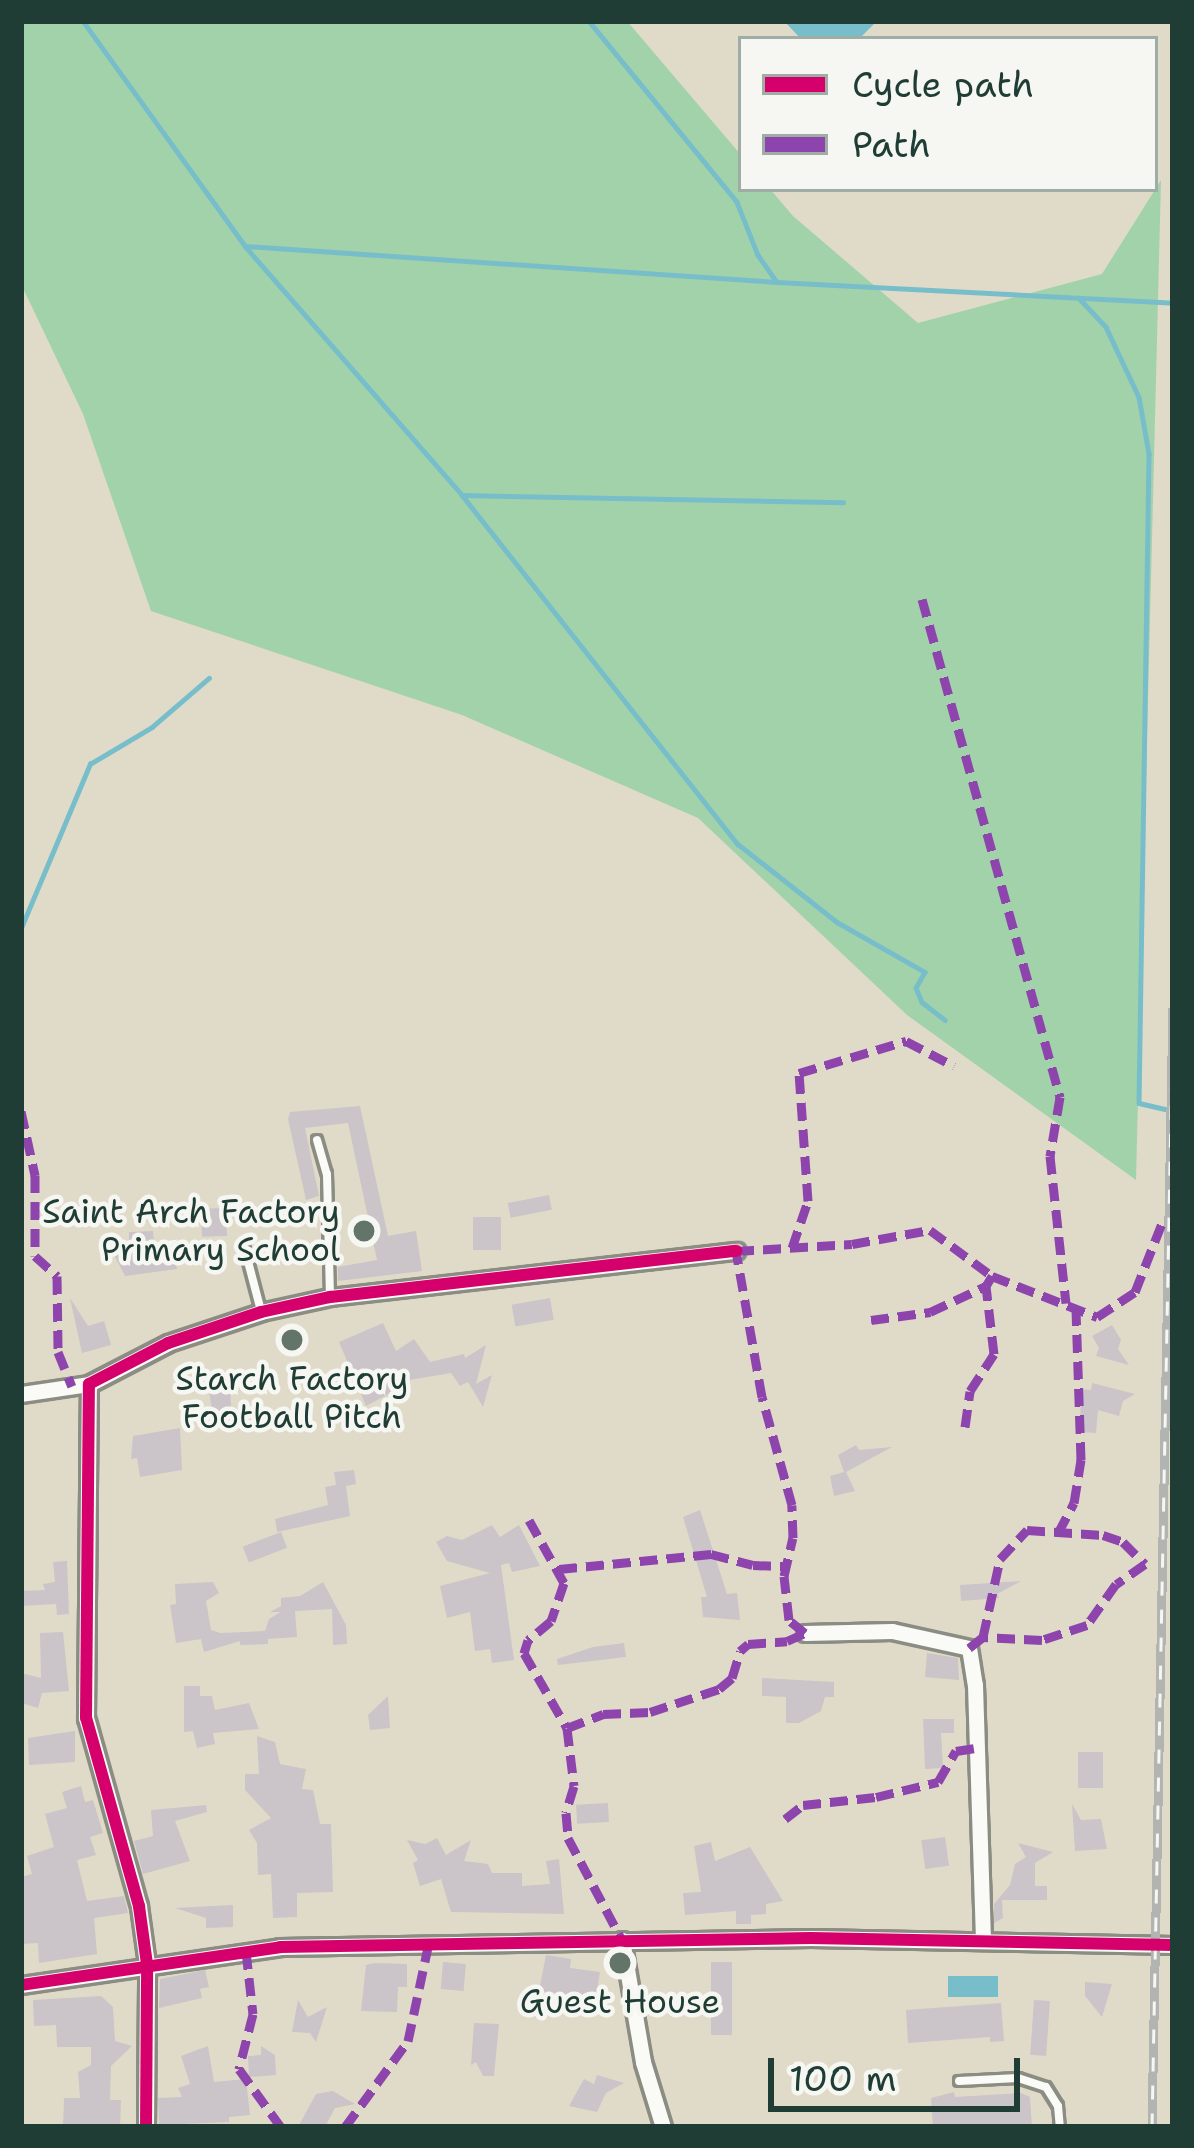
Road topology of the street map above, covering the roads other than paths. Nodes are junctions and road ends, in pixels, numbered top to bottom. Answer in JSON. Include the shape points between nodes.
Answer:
{"nodes":[{"id":1,"x":317,"y":1140,"type":"dead end"},
{"id":2,"x":245,"y":1250,"type":"dead end"},
{"id":3,"x":736,"y":1251,"type":"dead end"},
{"id":4,"x":330,"y":1298,"type":"junction"},
{"id":5,"x":261,"y":1312,"type":"junction"},
{"id":6,"x":89,"y":1384,"type":"junction"},
{"id":7,"x":21,"y":1394,"type":"edge"},
{"id":8,"x":805,"y":1633,"type":"dead end"},
{"id":9,"x":983,"y":1939,"type":"junction"},
{"id":10,"x":622,"y":1940,"type":"junction"},
{"id":11,"x":1173,"y":1945,"type":"edge"},
{"id":12,"x":147,"y":1964,"type":"junction"},
{"id":13,"x":21,"y":1984,"type":"edge"},
{"id":14,"x":959,"y":2081,"type":"dead end"},
{"id":15,"x":146,"y":2127,"type":"edge"},
{"id":16,"x":662,"y":2127,"type":"edge"},
{"id":17,"x":1060,"y":2127,"type":"edge"}],
"edges":[{"from":1,"to":4,"type":"lane","via":[[329,1195]]},
{"from":2,"to":5,"type":"lane"},
{"from":3,"to":4,"type":"street"},
{"from":4,"to":5,"type":"street"},
{"from":5,"to":6,"type":"street","via":[[168,1342]]},
{"from":6,"to":7,"type":"street"},
{"from":6,"to":12,"type":"street","via":[[86,1718],[129,1857]]},
{"from":8,"to":9,"type":"street","via":[[892,1631],[969,1648]]},
{"from":9,"to":10,"type":"street"},
{"from":9,"to":11,"type":"street"},
{"from":10,"to":12,"type":"street","via":[[280,1947]]},
{"from":10,"to":16,"type":"street"},
{"from":12,"to":13,"type":"street"},
{"from":12,"to":15,"type":"street"},
{"from":14,"to":17,"type":"lane","via":[[1018,2078],[1046,2087]]}]}
